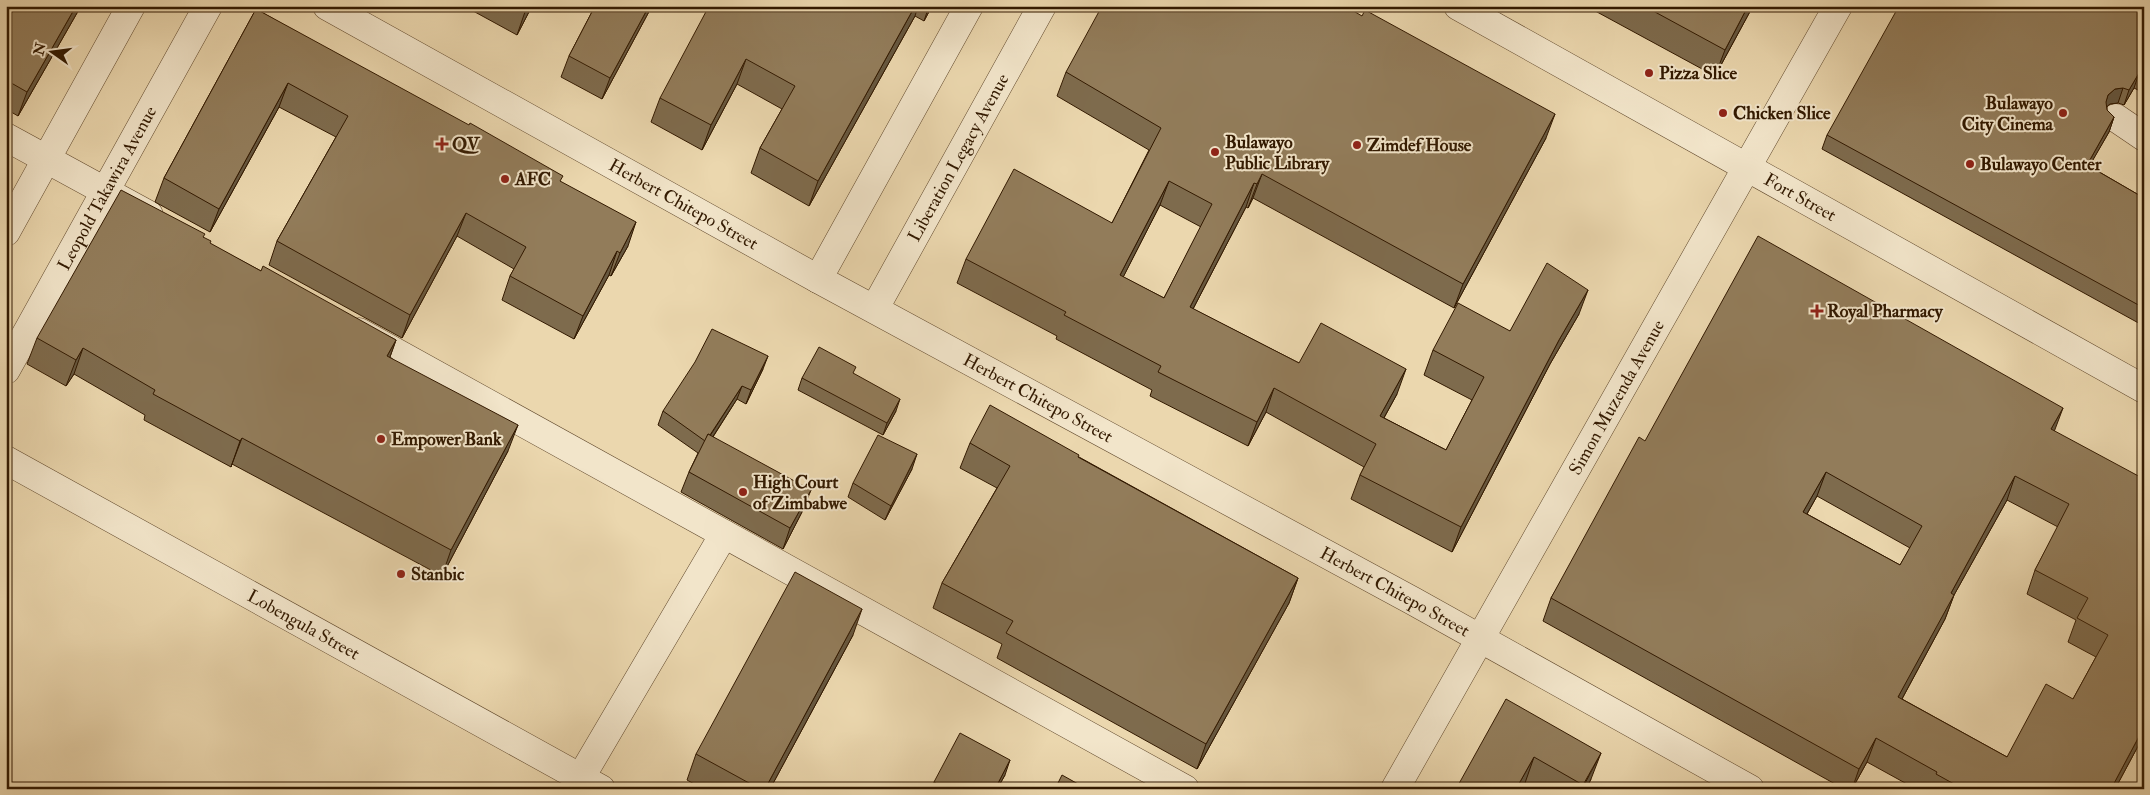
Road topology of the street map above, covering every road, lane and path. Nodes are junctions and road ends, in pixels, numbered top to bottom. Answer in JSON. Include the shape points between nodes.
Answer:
{"nodes":[{"id":1,"x":131,"y":6,"type":"edge"},
{"id":2,"x":208,"y":6,"type":"edge"},
{"id":3,"x":327,"y":6,"type":"edge"},
{"id":4,"x":969,"y":6,"type":"edge"},
{"id":5,"x":1042,"y":6,"type":"edge"},
{"id":6,"x":1458,"y":6,"type":"edge"},
{"id":7,"x":1838,"y":6,"type":"edge"},
{"id":8,"x":2116,"y":118,"type":"edge"},
{"id":9,"x":6,"y":137,"type":"edge"},
{"id":10,"x":2144,"y":137,"type":"edge"},
{"id":11,"x":47,"y":159,"type":"junction"},
{"id":12,"x":1747,"y":167,"type":"junction"},
{"id":13,"x":106,"y":192,"type":"junction"},
{"id":14,"x":167,"y":225,"type":"edge"},
{"id":15,"x":6,"y":232,"type":"edge"},
{"id":16,"x":818,"y":279,"type":"junction"},
{"id":17,"x":875,"y":308,"type":"junction"},
{"id":18,"x":341,"y":322,"type":"edge"},
{"id":19,"x":6,"y":370,"type":"edge"},
{"id":20,"x":2144,"y":389,"type":"edge"},
{"id":21,"x":6,"y":460,"type":"edge"},
{"id":22,"x":724,"y":534,"type":"junction"},
{"id":23,"x":1480,"y":639,"type":"junction"},
{"id":24,"x":585,"y":785,"type":"edge"},
{"id":25,"x":1185,"y":789,"type":"edge"},
{"id":26,"x":1395,"y":789,"type":"edge"},
{"id":27,"x":1750,"y":789,"type":"edge"}],
"edges":[{"from":1,"to":11,"type":"street"},
{"from":2,"to":13,"type":"street","name":"Leopold Takawira Avenue"},
{"from":3,"to":16,"type":"street","name":"Herbert Chitepo Street"},
{"from":4,"to":16,"type":"street"},
{"from":5,"to":17,"type":"street","name":"Liberation Legacy Avenue"},
{"from":6,"to":12,"type":"street","name":"Fort Street"},
{"from":7,"to":12,"type":"street","name":"Simon Muzenda Avenue"},
{"from":8,"to":10,"type":"street"},
{"from":9,"to":11,"type":"street"},
{"from":11,"to":13,"type":"street"},
{"from":11,"to":15,"type":"street"},
{"from":12,"to":20,"type":"street","name":"Fort Street"},
{"from":12,"to":23,"type":"street","name":"Simon Muzenda Avenue"},
{"from":13,"to":14,"type":"street"},
{"from":13,"to":19,"type":"street","name":"Leopold Takawira Avenue"},
{"from":16,"to":17,"type":"street","name":"Herbert Chitepo Street"},
{"from":17,"to":23,"type":"street","name":"Herbert Chitepo Street"},
{"from":18,"to":22,"type":"street"},
{"from":21,"to":24,"type":"street","name":"Lobengula Street"},
{"from":22,"to":24,"type":"street"},
{"from":22,"to":25,"type":"street"},
{"from":23,"to":26,"type":"street","name":"Simon Muzenda Avenue"},
{"from":23,"to":27,"type":"street","name":"Herbert Chitepo Street"}]}
